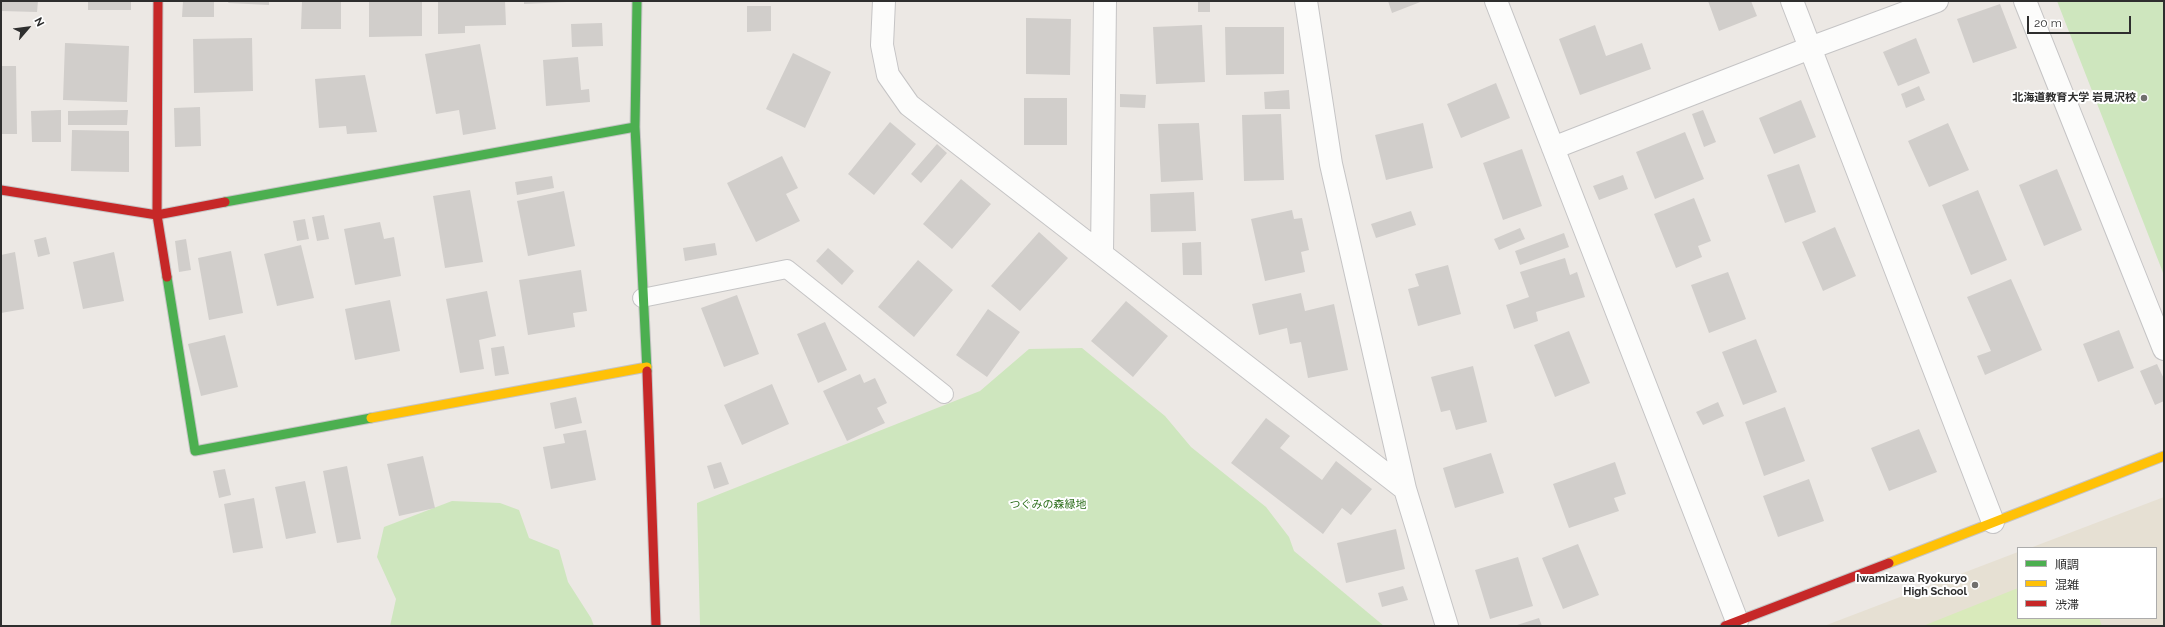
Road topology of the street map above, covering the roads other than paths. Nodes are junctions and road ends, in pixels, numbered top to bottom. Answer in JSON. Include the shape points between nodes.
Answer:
{"nodes":[{"id":1,"x":158,"y":1,"type":"edge"},
{"id":2,"x":637,"y":1,"type":"edge"},
{"id":3,"x":884,"y":1,"type":"edge"},
{"id":4,"x":1105,"y":1,"type":"edge"},
{"id":5,"x":1306,"y":1,"type":"edge"},
{"id":6,"x":1496,"y":1,"type":"edge"},
{"id":7,"x":1792,"y":1,"type":"edge"},
{"id":8,"x":1937,"y":1,"type":"edge"},
{"id":9,"x":2025,"y":1,"type":"edge"},
{"id":10,"x":1810,"y":48,"type":"junction"},
{"id":11,"x":635,"y":127,"type":"junction"},
{"id":12,"x":1553,"y":148,"type":"junction"},
{"id":13,"x":1,"y":190,"type":"edge"},
{"id":14,"x":157,"y":215,"type":"junction"},
{"id":15,"x":1102,"y":253,"type":"junction"},
{"id":16,"x":642,"y":298,"type":"junction"},
{"id":17,"x":2164,"y":349,"type":"edge"},
{"id":18,"x":647,"y":367,"type":"junction"},
{"id":19,"x":944,"y":394,"type":"dead end"},
{"id":20,"x":2164,"y":456,"type":"edge"},
{"id":21,"x":1405,"y":489,"type":"junction"},
{"id":22,"x":1992,"y":522,"type":"junction"},
{"id":23,"x":1731,"y":624,"type":"edge"},
{"id":24,"x":656,"y":626,"type":"edge"},
{"id":25,"x":1447,"y":626,"type":"edge"}],
"edges":[{"from":1,"to":14,"type":"street"},
{"from":2,"to":11,"type":"street"},
{"from":3,"to":15,"type":"street","via":[[882,45],[888,75],[909,105]]},
{"from":4,"to":15,"type":"street"},
{"from":5,"to":21,"type":"street","via":[[1331,164]]},
{"from":6,"to":12,"type":"street"},
{"from":7,"to":10,"type":"street"},
{"from":8,"to":10,"type":"street"},
{"from":9,"to":17,"type":"street"},
{"from":10,"to":12,"type":"street"},
{"from":10,"to":22,"type":"street"},
{"from":11,"to":14,"type":"street"},
{"from":11,"to":16,"type":"street"},
{"from":12,"to":23,"type":"street"},
{"from":13,"to":14,"type":"street"},
{"from":14,"to":18,"type":"street","via":[[195,451]]},
{"from":15,"to":21,"type":"street"},
{"from":16,"to":18,"type":"street"},
{"from":16,"to":19,"type":"lane","via":[[787,269]]},
{"from":18,"to":24,"type":"street"},
{"from":20,"to":22,"type":"street"},
{"from":21,"to":25,"type":"street"},
{"from":22,"to":23,"type":"street"}]}
